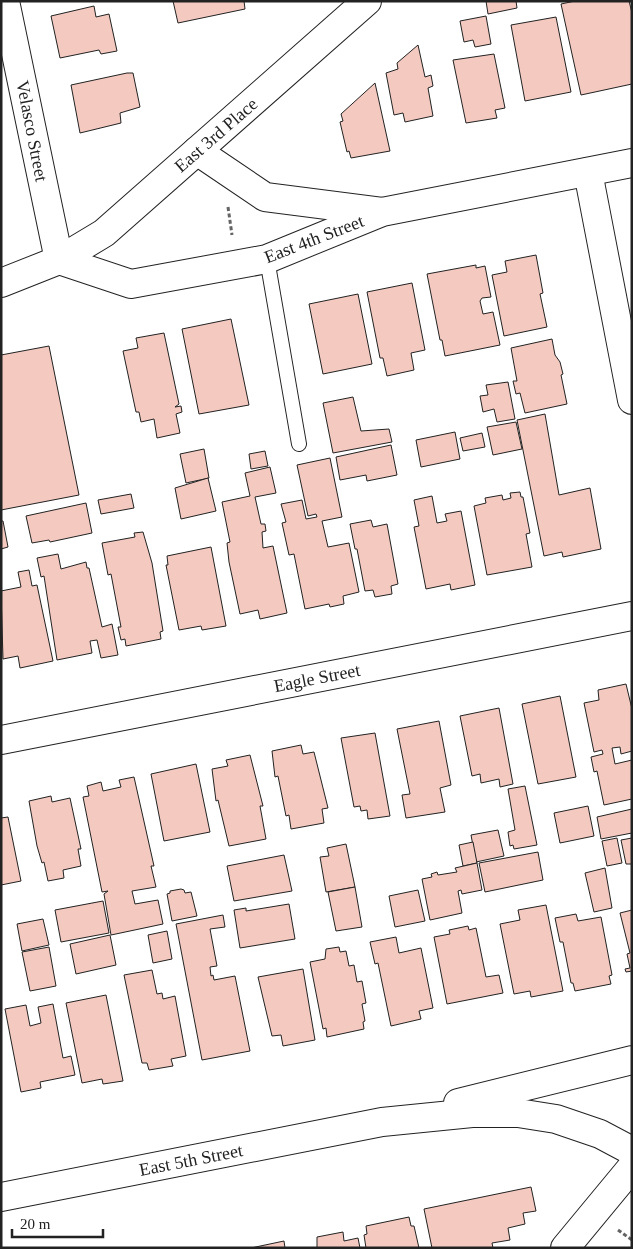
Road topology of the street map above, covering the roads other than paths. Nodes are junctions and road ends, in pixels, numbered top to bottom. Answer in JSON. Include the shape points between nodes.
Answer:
{"nodes":[{"id":1,"x":6,"y":1,"type":"edge"},
{"id":2,"x":367,"y":1,"type":"edge"},
{"id":3,"x":197,"y":151,"type":"junction"},
{"id":4,"x":632,"y":164,"type":"edge"},
{"id":5,"x":588,"y":172,"type":"junction"},
{"id":6,"x":382,"y":212,"type":"junction"},
{"id":7,"x":267,"y":259,"type":"junction"},
{"id":8,"x":58,"y":260,"type":"junction"},
{"id":9,"x":1,"y":283,"type":"edge"},
{"id":10,"x":632,"y":400,"type":"edge"},
{"id":11,"x":299,"y":444,"type":"dead end"},
{"id":12,"x":632,"y":616,"type":"edge"},
{"id":13,"x":1,"y":740,"type":"edge"},
{"id":14,"x":632,"y":1060,"type":"edge"},
{"id":15,"x":382,"y":1122,"type":"junction"},
{"id":16,"x":632,"y":1151,"type":"edge"},
{"id":17,"x":632,"y":1167,"type":"edge"},
{"id":18,"x":1,"y":1197,"type":"edge"},
{"id":19,"x":565,"y":1248,"type":"edge"}],
"edges":[{"from":1,"to":8,"type":"street","name":"Velasco Street"},
{"from":2,"to":3,"type":"street","name":"East 3rd Place"},
{"from":3,"to":6,"type":"street","via":[[265,197]]},
{"from":3,"to":8,"type":"street","name":"East 3rd Place","via":[[104,233]]},
{"from":4,"to":5,"type":"street","name":"East 4th Street"},
{"from":5,"to":6,"type":"street","name":"East 4th Street"},
{"from":5,"to":10,"type":"street"},
{"from":6,"to":7,"type":"street","name":"East 4th Street"},
{"from":7,"to":8,"type":"street","name":"East 4th Street","via":[[131,284]]},
{"from":7,"to":11,"type":"lane"},
{"from":8,"to":9,"type":"street"},
{"from":12,"to":13,"type":"street","name":"Eagle Street"},
{"from":14,"to":15,"type":"street","name":"East 5th Street"},
{"from":15,"to":16,"type":"street","name":"East 5th Street","via":[[472,1113],[518,1113],[556,1119],[600,1134]]},
{"from":15,"to":18,"type":"street","name":"East 5th Street"},
{"from":17,"to":19,"type":"street"}]}
